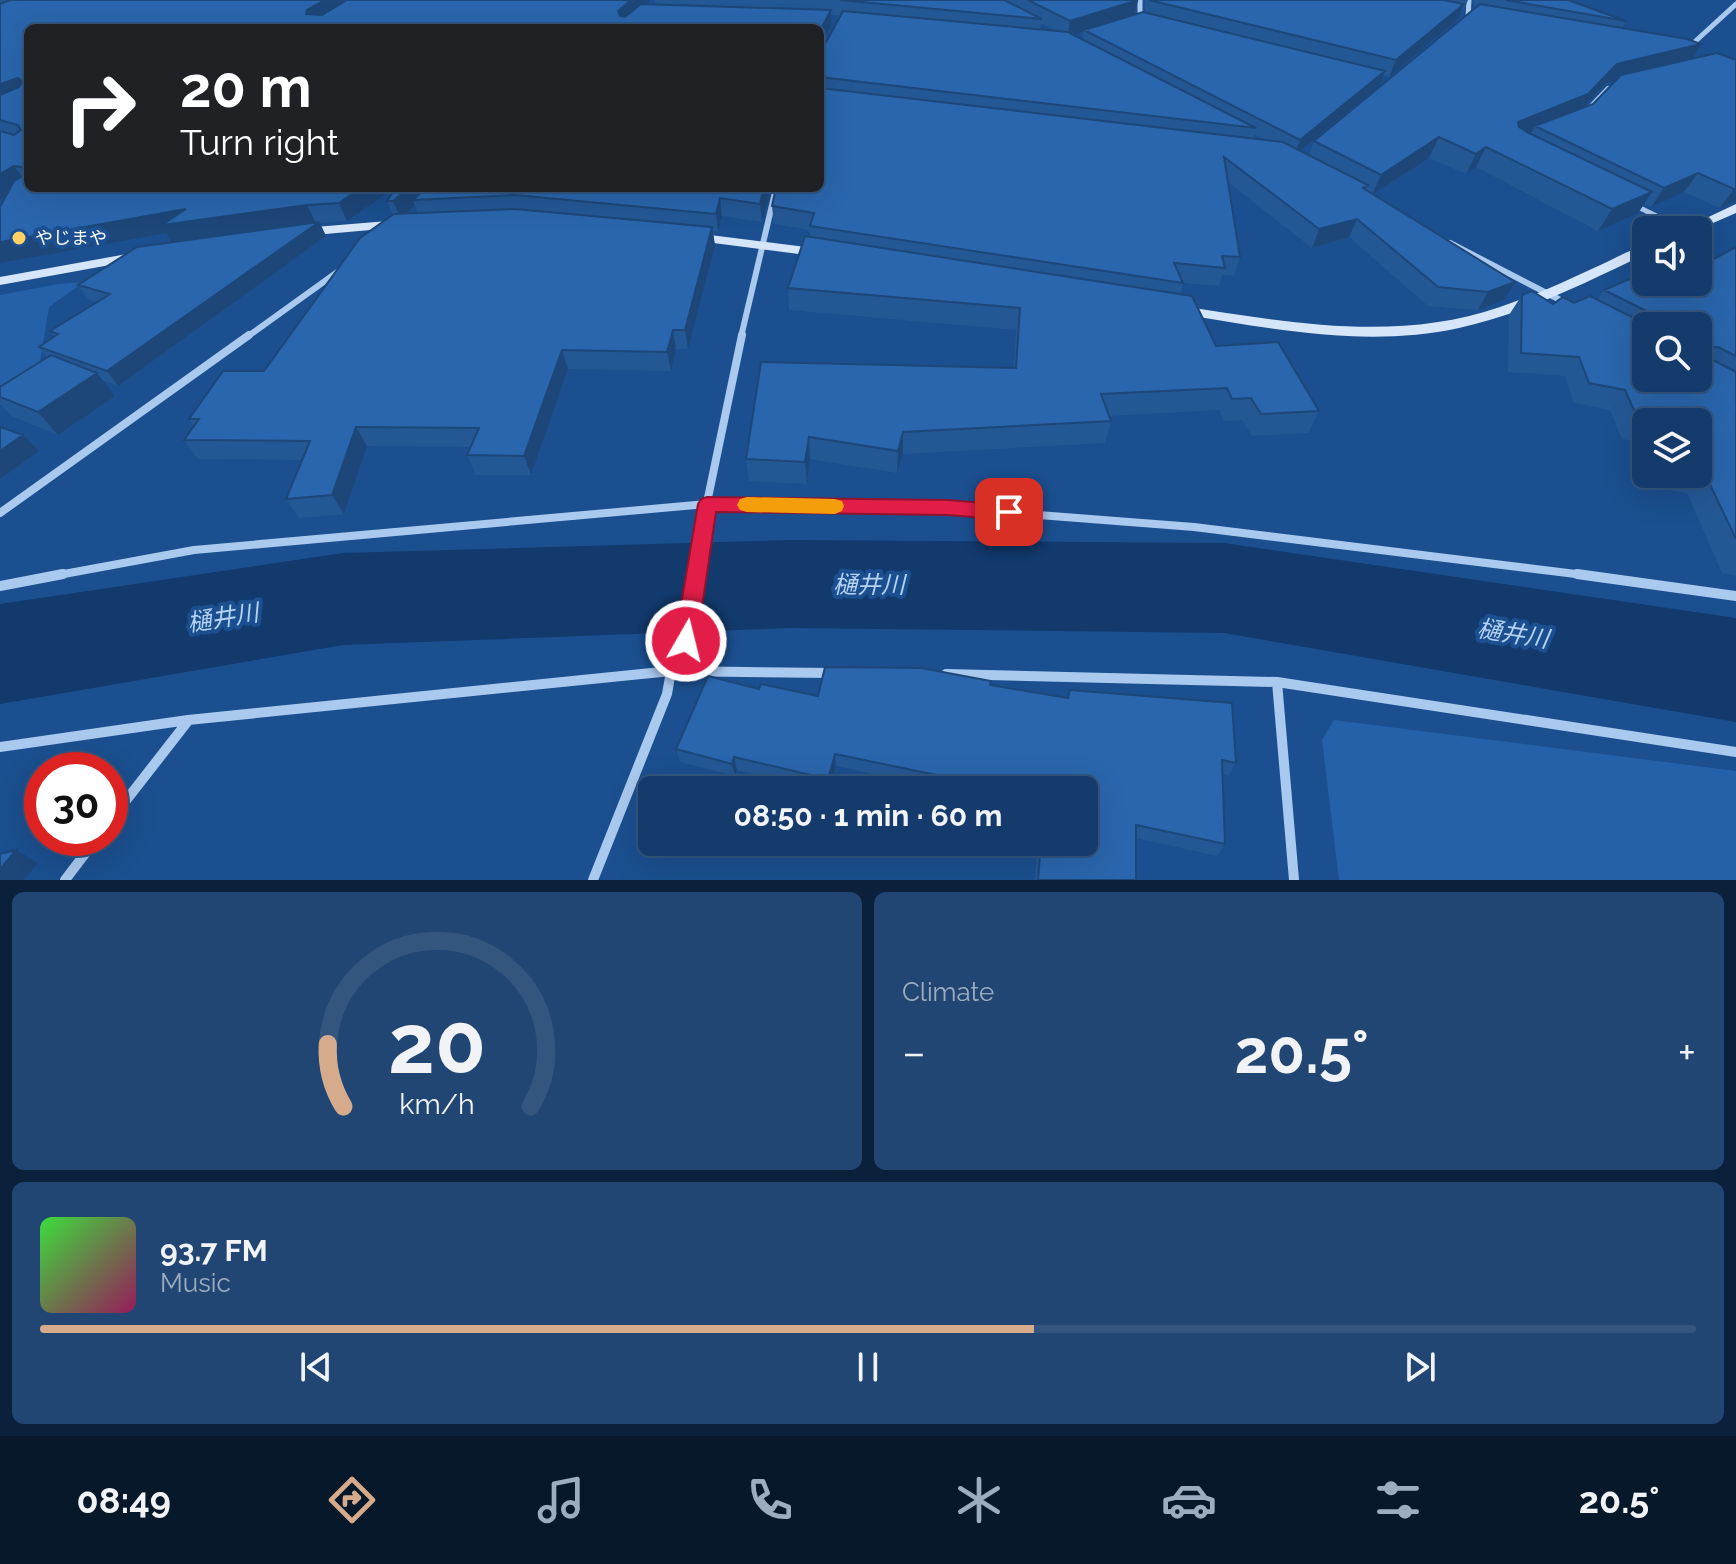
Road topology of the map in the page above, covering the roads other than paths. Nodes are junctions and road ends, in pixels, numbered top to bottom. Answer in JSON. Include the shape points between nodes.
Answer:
{"nodes":[{"id":1,"x":1140,"y":0,"type":"edge"},
{"id":2,"x":1469,"y":0,"type":"edge"},
{"id":3,"x":1735,"y":2,"type":"edge"},
{"id":4,"x":1455,"y":14,"type":"edge"},
{"id":5,"x":1470,"y":16,"type":"junction"},
{"id":6,"x":1140,"y":20,"type":"junction"},
{"id":7,"x":1155,"y":23,"type":"edge"},
{"id":8,"x":1125,"y":24,"type":"edge"},
{"id":9,"x":1459,"y":26,"type":"edge"},
{"id":10,"x":1692,"y":57,"type":"edge"},
{"id":11,"x":1623,"y":84,"type":"edge"},
{"id":12,"x":1580,"y":118,"type":"edge"},
{"id":13,"x":775,"y":192,"type":"edge"},
{"id":14,"x":1632,"y":203,"type":"edge"},
{"id":15,"x":1736,"y":208,"type":"edge"},
{"id":16,"x":1658,"y":216,"type":"edge"},
{"id":17,"x":1712,"y":219,"type":"edge"},
{"id":18,"x":412,"y":224,"type":"joint"},
{"id":19,"x":392,"y":233,"type":"edge"},
{"id":20,"x":285,"y":235,"type":"edge"},
{"id":21,"x":1436,"y":235,"type":"edge"},
{"id":22,"x":686,"y":236,"type":"edge"},
{"id":23,"x":761,"y":243,"type":"junction"},
{"id":24,"x":149,"y":254,"type":"edge"},
{"id":25,"x":838,"y":255,"type":"edge"},
{"id":26,"x":1632,"y":255,"type":"edge"},
{"id":27,"x":353,"y":260,"type":"edge"},
{"id":28,"x":0,"y":281,"type":"edge"},
{"id":29,"x":1547,"y":293,"type":"junction"},
{"id":30,"x":1163,"y":307,"type":"edge"},
{"id":31,"x":1575,"y":308,"type":"edge"},
{"id":32,"x":707,"y":504,"type":"junction"},
{"id":33,"x":0,"y":513,"type":"edge"},
{"id":34,"x":0,"y":586,"type":"edge"},
{"id":35,"x":1736,"y":596,"type":"edge"},
{"id":36,"x":671,"y":671,"type":"junction"},
{"id":37,"x":845,"y":673,"type":"edge"},
{"id":38,"x":940,"y":674,"type":"edge"},
{"id":39,"x":1277,"y":682,"type":"junction"},
{"id":40,"x":188,"y":720,"type":"junction"},
{"id":41,"x":0,"y":747,"type":"edge"},
{"id":42,"x":1736,"y":752,"type":"edge"},
{"id":43,"x":128,"y":798,"type":"edge"},
{"id":44,"x":83,"y":856,"type":"edge"},
{"id":45,"x":65,"y":880,"type":"edge"},
{"id":46,"x":593,"y":880,"type":"edge"},
{"id":47,"x":1294,"y":880,"type":"edge"}],
"edges":[{"from":1,"to":6,"type":"street"},
{"from":2,"to":5,"type":"street"},
{"from":3,"to":10,"type":"street","via":[[1682,54]]},
{"from":4,"to":5,"type":"street"},
{"from":5,"to":9,"type":"street"},
{"from":6,"to":7,"type":"street"},
{"from":6,"to":8,"type":"street"},
{"from":11,"to":12,"type":"lane","via":[[1608,88]]},
{"from":13,"to":23,"type":"street"},
{"from":14,"to":16,"type":"lane"},
{"from":15,"to":17,"type":"street"},
{"from":18,"to":19,"type":"street"},
{"from":18,"to":20,"type":"street"},
{"from":21,"to":29,"type":"street"},
{"from":22,"to":23,"type":"street"},
{"from":23,"to":25,"type":"street"},
{"from":23,"to":32,"type":"street"},
{"from":24,"to":28,"type":"street"},
{"from":26,"to":29,"type":"street"},
{"from":27,"to":33,"type":"street"},
{"from":29,"to":30,"type":"street","via":[[1461,324],[1407,332],[1302,329]]},
{"from":29,"to":31,"type":"street"},
{"from":32,"to":34,"type":"street","via":[[194,550]]},
{"from":32,"to":35,"type":"street","via":[[948,508],[1194,527]]},
{"from":32,"to":36,"type":"street","via":[[686,641]]},
{"from":36,"to":37,"type":"street"},
{"from":36,"to":40,"type":"street"},
{"from":36,"to":46,"type":"street","via":[[667,694]]},
{"from":38,"to":39,"type":"street"},
{"from":39,"to":42,"type":"street"},
{"from":39,"to":47,"type":"street"},
{"from":40,"to":41,"type":"street"},
{"from":40,"to":43,"type":"street"},
{"from":44,"to":45,"type":"street"}]}
